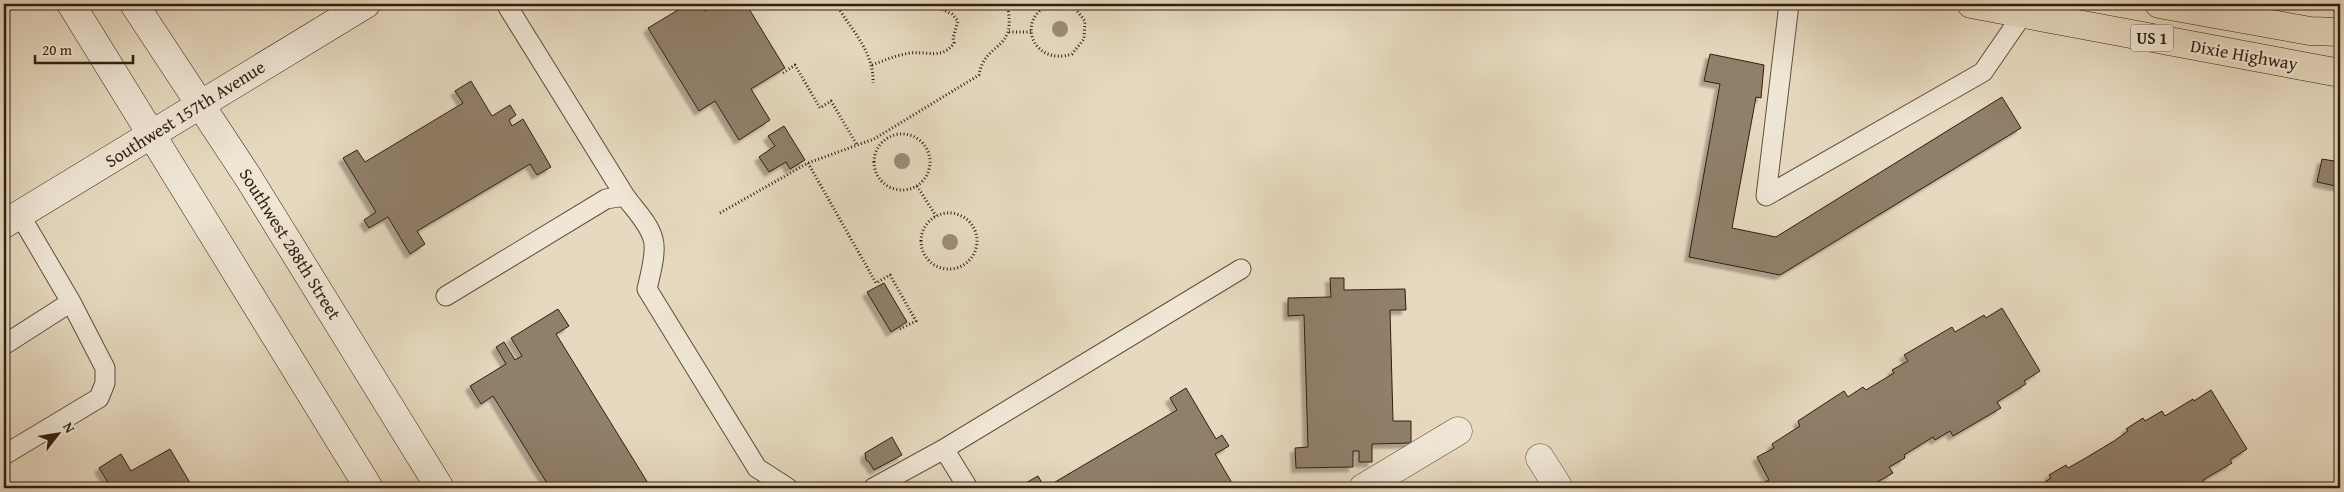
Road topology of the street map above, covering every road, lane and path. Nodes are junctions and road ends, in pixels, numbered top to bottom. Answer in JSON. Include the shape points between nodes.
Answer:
{"nodes":[{"id":1,"x":71,"y":4,"type":"edge"},
{"id":2,"x":134,"y":4,"type":"edge"},
{"id":3,"x":366,"y":4,"type":"edge"},
{"id":4,"x":506,"y":4,"type":"edge"},
{"id":5,"x":838,"y":4,"type":"edge"},
{"id":6,"x":939,"y":4,"type":"edge"},
{"id":7,"x":1007,"y":4,"type":"edge"},
{"id":8,"x":1052,"y":4,"type":"edge"},
{"id":9,"x":1065,"y":4,"type":"edge"},
{"id":10,"x":1789,"y":4,"type":"edge"},
{"id":11,"x":1971,"y":4,"type":"edge"},
{"id":12,"x":2159,"y":4,"type":"edge"},
{"id":13,"x":2023,"y":14,"type":"junction"},
{"id":14,"x":1009,"y":32,"type":"junction"},
{"id":15,"x":1032,"y":32,"type":"junction"},
{"id":16,"x":2340,"y":32,"type":"edge"},
{"id":17,"x":872,"y":65,"type":"junction"},
{"id":18,"x":2340,"y":72,"type":"edge"},
{"id":19,"x":783,"y":73,"type":"dead end"},
{"id":20,"x":873,"y":83,"type":"dead end"},
{"id":21,"x":200,"y":104,"type":"junction"},
{"id":22,"x":885,"y":132,"type":"junction"},
{"id":23,"x":151,"y":134,"type":"junction"},
{"id":24,"x":888,"y":137,"type":"junction"},
{"id":25,"x":857,"y":145,"type":"junction"},
{"id":26,"x":808,"y":163,"type":"junction"},
{"id":27,"x":918,"y":186,"type":"junction"},
{"id":28,"x":624,"y":196,"type":"junction"},
{"id":29,"x":720,"y":213,"type":"dead end"},
{"id":30,"x":936,"y":216,"type":"junction"},
{"id":31,"x":12,"y":219,"type":"edge"},
{"id":32,"x":1241,"y":269,"type":"dead end"},
{"id":33,"x":446,"y":296,"type":"dead end"},
{"id":34,"x":71,"y":302,"type":"junction"},
{"id":35,"x":900,"y":330,"type":"dead end"},
{"id":36,"x":4,"y":345,"type":"edge"},
{"id":37,"x":1458,"y":431,"type":"dead end"},
{"id":38,"x":944,"y":449,"type":"junction"},
{"id":39,"x":4,"y":455,"type":"edge"},
{"id":40,"x":1540,"y":458,"type":"dead end"},
{"id":41,"x":369,"y":488,"type":"edge"},
{"id":42,"x":440,"y":488,"type":"edge"},
{"id":43,"x":788,"y":488,"type":"edge"},
{"id":44,"x":872,"y":488,"type":"edge"},
{"id":45,"x":968,"y":488,"type":"edge"},
{"id":46,"x":1363,"y":488,"type":"edge"},
{"id":47,"x":1558,"y":488,"type":"edge"}],
"edges":[{"from":1,"to":23,"type":"main road"},
{"from":2,"to":21,"type":"main road","name":"Southwest 288th Street"},
{"from":3,"to":21,"type":"main road","name":"Southwest 157th Avenue"},
{"from":4,"to":28,"type":"lane"},
{"from":5,"to":17,"type":"path"},
{"from":6,"to":17,"type":"path","via":[[958,21],[950,48],[933,55],[913,52],[897,55]]},
{"from":7,"to":14,"type":"path"},
{"from":8,"to":15,"type":"path","via":[[1038,12]]},
{"from":9,"to":15,"type":"path","via":[[1073,6],[1084,21],[1084,40],[1072,54],[1047,55],[1035,43]]},
{"from":10,"to":13,"type":"lane","via":[[1766,196],[1983,72]]},
{"from":11,"to":13,"type":"highway","name":"Dixie Highway","number":"US 1"},
{"from":12,"to":16,"type":"highway","via":[[2310,31]]},
{"from":13,"to":18,"type":"highway","name":"Dixie Highway","number":"US 1"},
{"from":14,"to":15,"type":"path"},
{"from":14,"to":22,"type":"path","via":[[981,62],[979,75]]},
{"from":17,"to":20,"type":"path"},
{"from":19,"to":25,"type":"path","via":[[795,65],[820,108],[832,101]]},
{"from":21,"to":23,"type":"main road","name":"Southwest 157th Avenue"},
{"from":21,"to":42,"type":"main road","name":"Southwest 288th Street"},
{"from":22,"to":24,"type":"path"},
{"from":22,"to":25,"type":"path"},
{"from":23,"to":31,"type":"main road","name":"Southwest 157th Avenue"},
{"from":23,"to":41,"type":"main road"},
{"from":24,"to":27,"type":"path","via":[[906,134],[923,142],[930,160],[929,170]]},
{"from":24,"to":27,"type":"path","via":[[876,152],[874,161],[879,177],[901,190]]},
{"from":25,"to":26,"type":"path"},
{"from":26,"to":29,"type":"path"},
{"from":26,"to":35,"type":"path","via":[[876,283],[890,275],[916,321]]},
{"from":27,"to":30,"type":"path"},
{"from":28,"to":33,"type":"lane","via":[[606,199]]},
{"from":28,"to":43,"type":"lane","via":[[654,240],[647,289],[757,468]]},
{"from":30,"to":30,"type":"path","via":[[922,231],[920,240],[925,257],[932,264],[948,270],[965,265],[976,250],[975,230],[961,216]]},
{"from":31,"to":34,"type":"lane"},
{"from":32,"to":38,"type":"lane"},
{"from":34,"to":36,"type":"lane"},
{"from":34,"to":39,"type":"lane","via":[[105,368],[105,383],[99,398]]},
{"from":37,"to":46,"type":"main road"},
{"from":38,"to":44,"type":"lane"},
{"from":38,"to":45,"type":"lane"},
{"from":40,"to":47,"type":"main road"}]}
